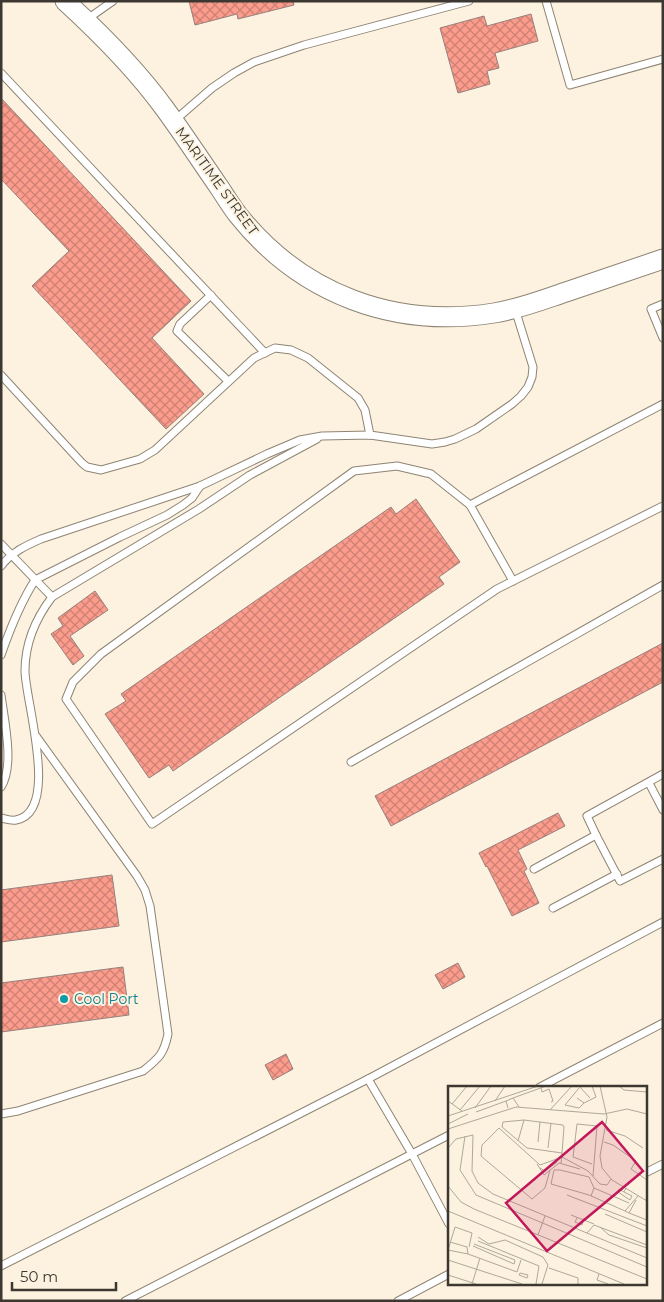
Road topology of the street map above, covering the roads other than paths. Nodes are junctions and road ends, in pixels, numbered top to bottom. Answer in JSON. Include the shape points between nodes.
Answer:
{"nodes":[{"id":1,"x":65,"y":1,"type":"edge"},
{"id":2,"x":113,"y":1,"type":"edge"},
{"id":3,"x":469,"y":1,"type":"edge"},
{"id":4,"x":546,"y":1,"type":"edge"},
{"id":5,"x":86,"y":20,"type":"junction"},
{"id":6,"x":663,"y":59,"type":"edge"},
{"id":7,"x":1,"y":73,"type":"edge"},
{"id":8,"x":173,"y":122,"type":"junction"},
{"id":9,"x":663,"y":259,"type":"edge"},
{"id":10,"x":211,"y":295,"type":"junction"},
{"id":11,"x":663,"y":304,"type":"edge"},
{"id":12,"x":515,"y":309,"type":"junction"},
{"id":13,"x":663,"y":338,"type":"edge"},
{"id":14,"x":265,"y":353,"type":"junction"},
{"id":15,"x":1,"y":376,"type":"edge"},
{"id":16,"x":228,"y":381,"type":"junction"},
{"id":17,"x":663,"y":404,"type":"edge"},
{"id":18,"x":322,"y":436,"type":"junction"},
{"id":19,"x":370,"y":436,"type":"junction"},
{"id":20,"x":200,"y":486,"type":"junction"},
{"id":21,"x":470,"y":505,"type":"junction"},
{"id":22,"x":663,"y":506,"type":"edge"},
{"id":23,"x":1,"y":544,"type":"edge"},
{"id":24,"x":11,"y":555,"type":"junction"},
{"id":25,"x":1,"y":566,"type":"edge"},
{"id":26,"x":36,"y":580,"type":"junction"},
{"id":27,"x":513,"y":581,"type":"junction"},
{"id":28,"x":663,"y":585,"type":"edge"},
{"id":29,"x":52,"y":597,"type":"junction"},
{"id":30,"x":1,"y":654,"type":"edge"},
{"id":31,"x":1,"y":694,"type":"edge"},
{"id":32,"x":35,"y":735,"type":"junction"},
{"id":33,"x":351,"y":762,"type":"dead end"},
{"id":34,"x":663,"y":774,"type":"edge"},
{"id":35,"x":649,"y":783,"type":"junction"},
{"id":36,"x":1,"y":787,"type":"edge"},
{"id":37,"x":663,"y":810,"type":"edge"},
{"id":38,"x":1,"y":818,"type":"edge"},
{"id":39,"x":596,"y":834,"type":"junction"},
{"id":40,"x":663,"y":859,"type":"edge"},
{"id":41,"x":534,"y":869,"type":"dead end"},
{"id":42,"x":617,"y":874,"type":"junction"},
{"id":43,"x":553,"y":908,"type":"dead end"},
{"id":44,"x":663,"y":922,"type":"edge"},
{"id":45,"x":663,"y":1023,"type":"edge"},
{"id":46,"x":368,"y":1079,"type":"junction"},
{"id":47,"x":542,"y":1086,"type":"edge"},
{"id":48,"x":1,"y":1114,"type":"edge"},
{"id":49,"x":448,"y":1136,"type":"edge"},
{"id":50,"x":412,"y":1154,"type":"junction"},
{"id":51,"x":663,"y":1164,"type":"edge"},
{"id":52,"x":646,"y":1172,"type":"edge"},
{"id":53,"x":448,"y":1222,"type":"edge"},
{"id":54,"x":1,"y":1266,"type":"edge"},
{"id":55,"x":448,"y":1275,"type":"edge"},
{"id":56,"x":125,"y":1301,"type":"edge"},
{"id":57,"x":398,"y":1301,"type":"edge"}],
"edges":[{"from":1,"to":5,"type":"street","name":"MARITIME STREET"},
{"from":2,"to":5,"type":"lane"},
{"from":3,"to":8,"type":"lane","via":[[304,45],[254,62],[212,88]]},
{"from":4,"to":6,"type":"lane","via":[[570,85]]},
{"from":5,"to":8,"type":"street","name":"MARITIME STREET","via":[[134,70]]},
{"from":7,"to":10,"type":"lane"},
{"from":8,"to":12,"type":"street","name":"MARITIME STREET","via":[[238,214],[264,243],[307,278],[370,307],[404,314],[463,317]]},
{"from":9,"to":12,"type":"street","name":"MARITIME STREET"},
{"from":10,"to":14,"type":"lane"},
{"from":10,"to":16,"type":"lane","via":[[177,330]]},
{"from":11,"to":13,"type":"lane","via":[[651,308]]},
{"from":12,"to":19,"type":"lane","via":[[532,377],[512,404],[476,429],[445,442],[432,444]]},
{"from":14,"to":16,"type":"lane","via":[[254,358]]},
{"from":14,"to":19,"type":"lane","via":[[275,348],[291,350],[321,368],[362,402]]},
{"from":15,"to":16,"type":"lane","via":[[82,463],[101,470],[140,459],[155,450]]},
{"from":17,"to":21,"type":"lane"},
{"from":18,"to":19,"type":"lane"},
{"from":18,"to":20,"type":"lane","via":[[284,446]]},
{"from":18,"to":29,"type":"lane","via":[[250,475]]},
{"from":20,"to":24,"type":"lane","via":[[41,539]]},
{"from":20,"to":26,"type":"lane","via":[[192,498],[168,515]]},
{"from":21,"to":27,"type":"lane"},
{"from":21,"to":27,"type":"lane","via":[[431,474],[397,466],[354,471],[100,654],[73,682],[66,699],[152,824]]},
{"from":22,"to":27,"type":"lane"},
{"from":23,"to":24,"type":"lane"},
{"from":24,"to":25,"type":"lane"},
{"from":24,"to":26,"type":"lane"},
{"from":26,"to":29,"type":"lane"},
{"from":26,"to":30,"type":"lane"},
{"from":28,"to":33,"type":"lane"},
{"from":29,"to":32,"type":"lane","via":[[29,639],[26,655],[25,672]]},
{"from":31,"to":36,"type":"lane","via":[[8,752],[6,777]]},
{"from":32,"to":38,"type":"lane","via":[[39,785],[33,809],[14,820]]},
{"from":32,"to":48,"type":"lane","via":[[145,890],[168,1034],[157,1059],[143,1071]]},
{"from":34,"to":35,"type":"lane"},
{"from":35,"to":37,"type":"lane"},
{"from":35,"to":39,"type":"lane","via":[[587,816]]},
{"from":39,"to":41,"type":"lane"},
{"from":39,"to":42,"type":"lane"},
{"from":40,"to":42,"type":"lane","via":[[620,881]]},
{"from":42,"to":43,"type":"lane"},
{"from":44,"to":46,"type":"lane"},
{"from":45,"to":47,"type":"lane"},
{"from":46,"to":50,"type":"lane"},
{"from":46,"to":54,"type":"lane"},
{"from":49,"to":50,"type":"lane"},
{"from":50,"to":53,"type":"lane"},
{"from":50,"to":56,"type":"lane"},
{"from":51,"to":52,"type":"lane"},
{"from":55,"to":57,"type":"lane"}]}
